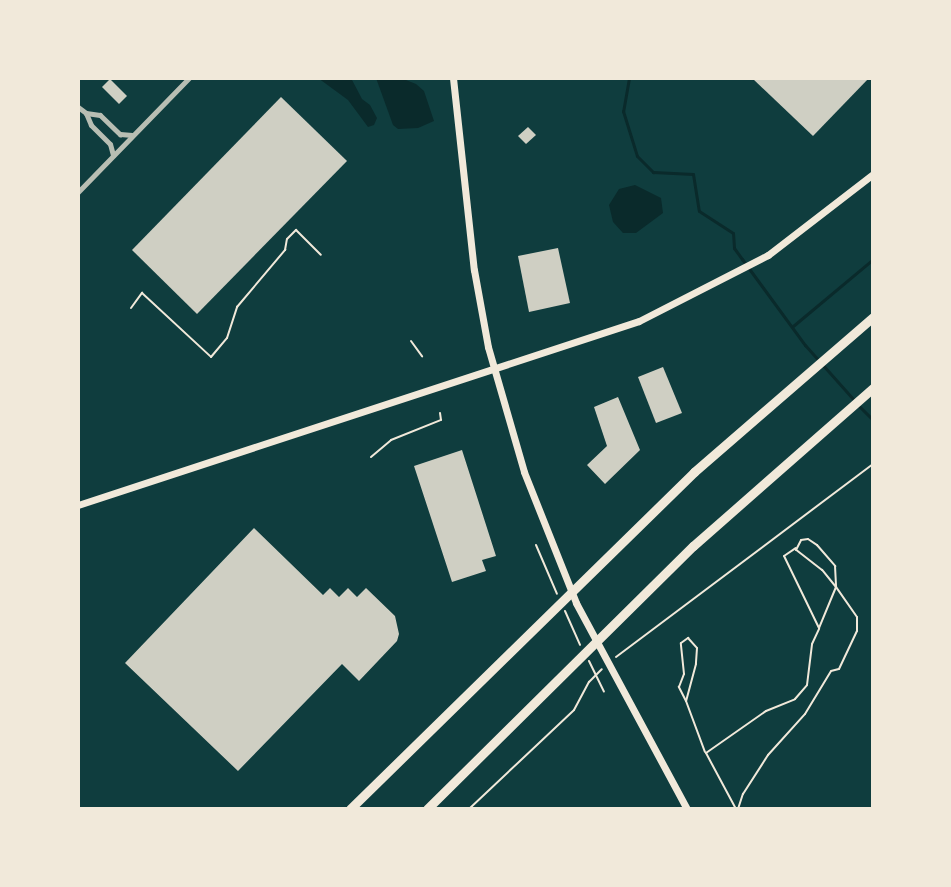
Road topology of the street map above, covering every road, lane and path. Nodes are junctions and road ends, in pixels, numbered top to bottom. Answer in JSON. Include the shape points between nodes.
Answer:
{"nodes":[{"id":1,"x":189,"y":78,"type":"edge"},
{"id":2,"x":453,"y":78,"type":"edge"},
{"id":3,"x":78,"y":107,"type":"edge"},
{"id":4,"x":86,"y":113,"type":"junction"},
{"id":5,"x":133,"y":136,"type":"junction"},
{"id":6,"x":113,"y":156,"type":"junction"},
{"id":7,"x":873,"y":174,"type":"edge"},
{"id":8,"x":78,"y":192,"type":"edge"},
{"id":9,"x":321,"y":255,"type":"dead end"},
{"id":10,"x":131,"y":308,"type":"dead end"},
{"id":11,"x":873,"y":317,"type":"edge"},
{"id":12,"x":411,"y":341,"type":"dead end"},
{"id":13,"x":422,"y":356,"type":"dead end"},
{"id":14,"x":494,"y":370,"type":"junction"},
{"id":15,"x":873,"y":388,"type":"edge"},
{"id":16,"x":440,"y":413,"type":"dead end"},
{"id":17,"x":371,"y":457,"type":"dead end"},
{"id":18,"x":873,"y":464,"type":"edge"},
{"id":19,"x":78,"y":505,"type":"edge"},
{"id":20,"x":536,"y":545,"type":"dead end"},
{"id":21,"x":796,"y":548,"type":"junction"},
{"id":22,"x":836,"y":587,"type":"junction"},
{"id":23,"x":819,"y":628,"type":"junction"},
{"id":24,"x":604,"y":692,"type":"dead end"},
{"id":25,"x":686,"y":701,"type":"junction"},
{"id":26,"x":706,"y":753,"type":"junction"},
{"id":27,"x":350,"y":809,"type":"edge"},
{"id":28,"x":427,"y":809,"type":"edge"},
{"id":29,"x":469,"y":809,"type":"edge"},
{"id":30,"x":687,"y":809,"type":"edge"},
{"id":31,"x":737,"y":809,"type":"edge"}],
"edges":[{"from":1,"to":5,"type":"street"},
{"from":2,"to":14,"type":"main road","via":[[474,270]]},
{"from":3,"to":4,"type":"street"},
{"from":4,"to":5,"type":"street","via":[[100,115],[120,134]]},
{"from":4,"to":6,"type":"street"},
{"from":5,"to":6,"type":"street"},
{"from":6,"to":8,"type":"street"},
{"from":7,"to":14,"type":"main road","via":[[793,239],[742,271],[627,326]]},
{"from":9,"to":10,"type":"path","via":[[296,230],[237,307],[227,338],[211,357],[142,293]]},
{"from":11,"to":27,"type":"highway","via":[[631,532]]},
{"from":12,"to":13,"type":"path"},
{"from":14,"to":19,"type":"main road"},
{"from":14,"to":30,"type":"main road","via":[[549,540],[618,686]]},
{"from":15,"to":28,"type":"highway","via":[[693,546]]},
{"from":16,"to":17,"type":"path","via":[[441,420],[391,440]]},
{"from":18,"to":29,"type":"path","via":[[625,649],[589,682],[574,710]]},
{"from":20,"to":24,"type":"path"},
{"from":21,"to":22,"type":"path"},
{"from":21,"to":22,"type":"path","via":[[808,539],[817,545],[835,566]]},
{"from":21,"to":23,"type":"path","via":[[784,556]]},
{"from":22,"to":23,"type":"path"},
{"from":22,"to":31,"type":"path","via":[[857,617],[857,631],[839,669],[831,671],[805,714],[768,755]]},
{"from":23,"to":26,"type":"path","via":[[807,685],[795,699],[766,711]]},
{"from":25,"to":25,"type":"path","via":[[697,648],[688,638],[681,643],[684,674],[679,687]]},
{"from":25,"to":26,"type":"path"},
{"from":26,"to":31,"type":"path"}]}
